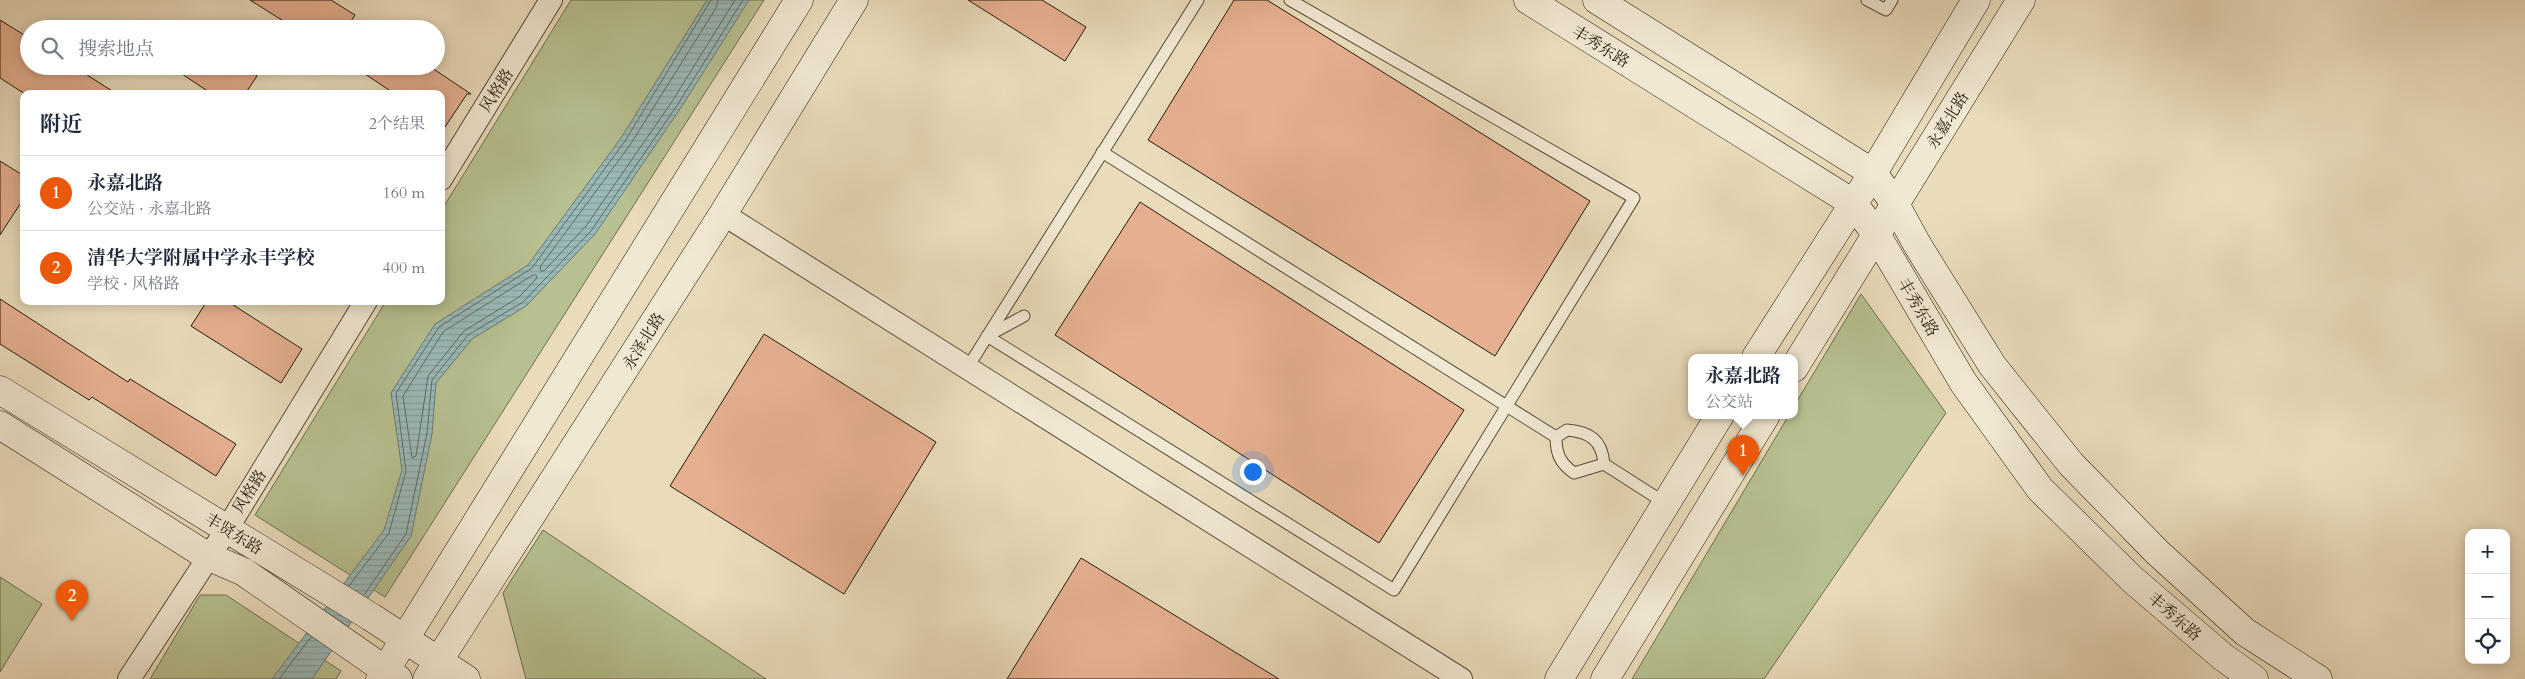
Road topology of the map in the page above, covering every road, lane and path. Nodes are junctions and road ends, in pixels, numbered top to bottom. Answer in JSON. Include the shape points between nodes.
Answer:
{"nodes":[{"id":1,"x":551,"y":0,"type":"edge"},
{"id":2,"x":799,"y":0,"type":"edge"},
{"id":3,"x":854,"y":0,"type":"edge"},
{"id":4,"x":1198,"y":0,"type":"edge"},
{"id":5,"x":1290,"y":0,"type":"edge"},
{"id":6,"x":1528,"y":0,"type":"edge"},
{"id":7,"x":1597,"y":0,"type":"edge"},
{"id":8,"x":1867,"y":0,"type":"edge"},
{"id":9,"x":1892,"y":0,"type":"edge"},
{"id":10,"x":1976,"y":0,"type":"edge"},
{"id":11,"x":2021,"y":0,"type":"edge"},
{"id":12,"x":1102,"y":152,"type":"junction"},
{"id":13,"x":445,"y":172,"type":"edge"},
{"id":14,"x":1873,"y":173,"type":"junction"},
{"id":15,"x":1853,"y":203,"type":"junction"},
{"id":16,"x":1895,"y":204,"type":"junction"},
{"id":17,"x":724,"y":214,"type":"junction"},
{"id":18,"x":1876,"y":234,"type":"junction"},
{"id":19,"x":364,"y":305,"type":"edge"},
{"id":20,"x":1024,"y":316,"type":"dead end"},
{"id":21,"x":987,"y":336,"type":"junction"},
{"id":22,"x":1758,"y":354,"type":"edge"},
{"id":23,"x":1798,"y":361,"type":"edge"},
{"id":24,"x":968,"y":367,"type":"junction"},
{"id":25,"x":0,"y":390,"type":"edge"},
{"id":26,"x":1505,"y":408,"type":"junction"},
{"id":27,"x":1718,"y":419,"type":"edge"},
{"id":28,"x":1764,"y":419,"type":"edge"},
{"id":29,"x":0,"y":426,"type":"edge"},
{"id":30,"x":1556,"y":437,"type":"junction"},
{"id":31,"x":1604,"y":464,"type":"junction"},
{"id":32,"x":1666,"y":503,"type":"junction"},
{"id":33,"x":226,"y":529,"type":"junction"},
{"id":34,"x":207,"y":556,"type":"junction"},
{"id":35,"x":404,"y":638,"type":"junction"},
{"id":36,"x":433,"y":670,"type":"edge"},
{"id":37,"x":388,"y":676,"type":"edge"},
{"id":38,"x":129,"y":679,"type":"edge"},
{"id":39,"x":466,"y":679,"type":"edge"},
{"id":40,"x":1461,"y":679,"type":"edge"},
{"id":41,"x":1559,"y":679,"type":"edge"},
{"id":42,"x":1605,"y":679,"type":"edge"},
{"id":43,"x":2254,"y":679,"type":"edge"},
{"id":44,"x":2318,"y":679,"type":"edge"}],
"edges":[{"from":1,"to":13,"type":"street","name":"风格路"},
{"from":2,"to":35,"type":"street"},
{"from":3,"to":17,"type":"street","name":"永泽北路"},
{"from":4,"to":12,"type":"lane"},
{"from":5,"to":26,"type":"lane","via":[[1634,198]]},
{"from":6,"to":15,"type":"street","name":"丰秀东路"},
{"from":7,"to":14,"type":"street","name":"丰秀东路"},
{"from":8,"to":9,"type":"lane","via":[[1886,10]]},
{"from":10,"to":14,"type":"street"},
{"from":11,"to":16,"type":"street","name":"永嘉北路"},
{"from":12,"to":21,"type":"lane"},
{"from":12,"to":26,"type":"lane"},
{"from":14,"to":15,"type":"street"},
{"from":14,"to":16,"type":"street","name":"丰秀东路"},
{"from":15,"to":18,"type":"street","name":"丰秀东路"},
{"from":15,"to":22,"type":"street"},
{"from":16,"to":18,"type":"street","name":"永嘉北路"},
{"from":16,"to":44,"type":"street","name":"丰秀东路","via":[[1992,365],[2071,464],[2157,552],[2245,632]]},
{"from":17,"to":24,"type":"street"},
{"from":17,"to":36,"type":"street","name":"永泽北路"},
{"from":18,"to":23,"type":"street","name":"永嘉北路"},
{"from":18,"to":43,"type":"street","name":"丰秀东路","via":[[1963,382],[2040,489],[2133,580],[2223,657]]},
{"from":19,"to":33,"type":"street","name":"风格路"},
{"from":20,"to":21,"type":"lane"},
{"from":21,"to":24,"type":"lane"},
{"from":21,"to":26,"type":"lane","via":[[1394,590]]},
{"from":24,"to":40,"type":"street"},
{"from":25,"to":33,"type":"street","name":"丰贤东路"},
{"from":26,"to":30,"type":"lane"},
{"from":27,"to":32,"type":"street"},
{"from":28,"to":42,"type":"street"},
{"from":29,"to":34,"type":"street","name":"丰贤东路"},
{"from":30,"to":31,"type":"lane","via":[[1567,430],[1583,431],[1603,450]]},
{"from":30,"to":31,"type":"lane","via":[[1556,452],[1574,473]]},
{"from":31,"to":32,"type":"lane"},
{"from":32,"to":41,"type":"street"},
{"from":33,"to":34,"type":"street","name":"风格路"},
{"from":33,"to":35,"type":"street","name":"丰贤东路"},
{"from":34,"to":37,"type":"street","name":"丰贤东路","via":[[244,572],[356,649]]},
{"from":34,"to":38,"type":"street","name":"风格路"},
{"from":35,"to":36,"type":"street","name":"丰贤东路"},
{"from":35,"to":37,"type":"street"},
{"from":36,"to":39,"type":"street","name":"丰贤东路"}]}
